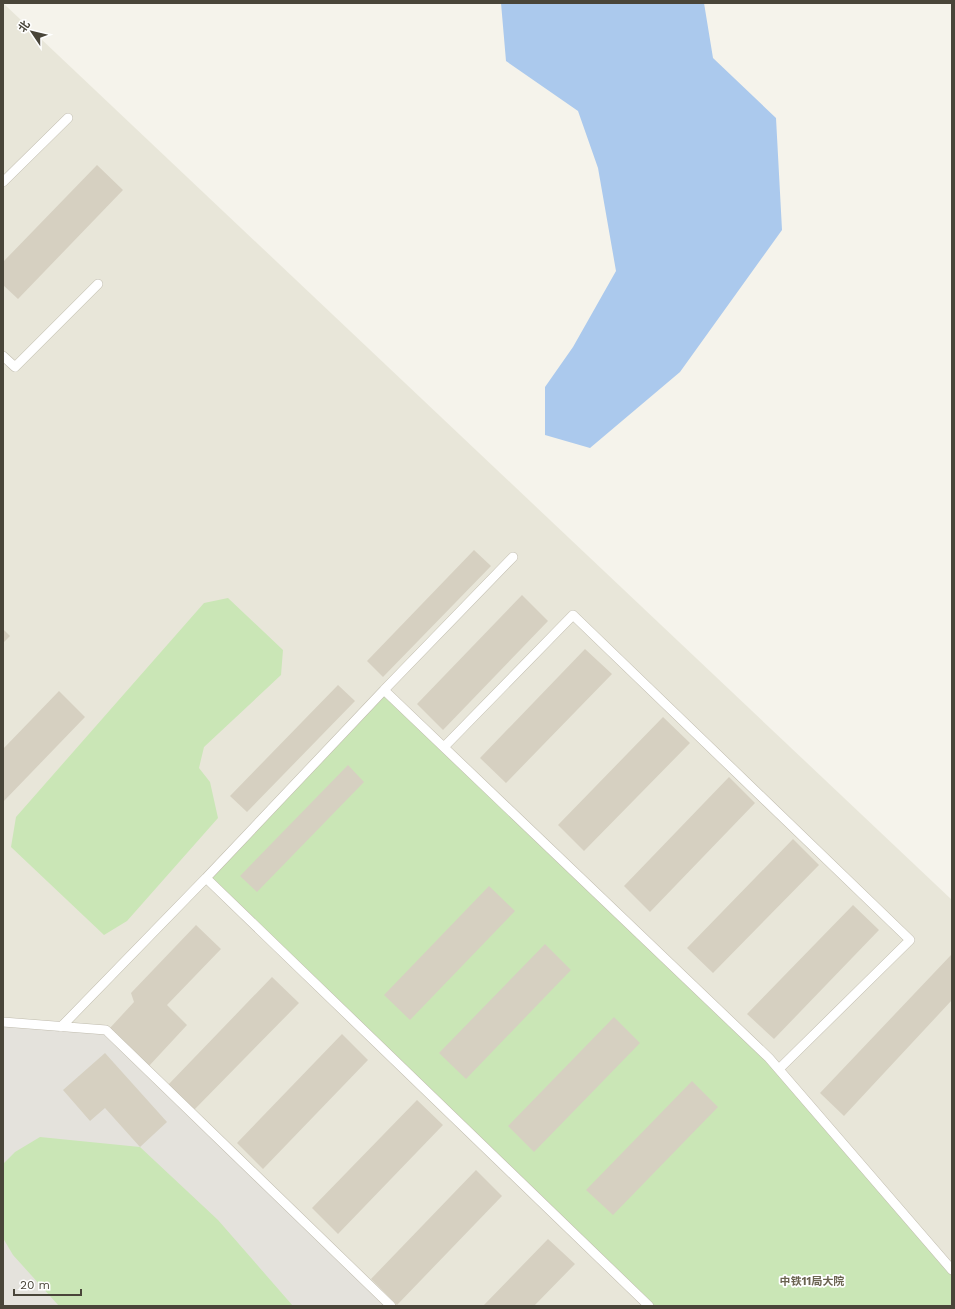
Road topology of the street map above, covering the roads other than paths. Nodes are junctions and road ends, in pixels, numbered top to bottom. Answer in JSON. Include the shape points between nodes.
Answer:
{"nodes":[{"id":1,"x":68,"y":118,"type":"dead end"},
{"id":2,"x":3,"y":182,"type":"edge"},
{"id":3,"x":98,"y":284,"type":"dead end"},
{"id":4,"x":3,"y":356,"type":"edge"},
{"id":5,"x":513,"y":557,"type":"dead end"},
{"id":6,"x":384,"y":690,"type":"junction"},
{"id":7,"x":444,"y":747,"type":"junction"},
{"id":8,"x":206,"y":878,"type":"junction"},
{"id":9,"x":3,"y":1022,"type":"edge"},
{"id":10,"x":61,"y":1027,"type":"junction"},
{"id":11,"x":779,"y":1069,"type":"junction"},
{"id":12,"x":952,"y":1270,"type":"edge"},
{"id":13,"x":391,"y":1306,"type":"edge"},
{"id":14,"x":649,"y":1306,"type":"edge"}],
"edges":[{"from":1,"to":2,"type":"lane"},
{"from":3,"to":4,"type":"lane","via":[[15,367]]},
{"from":5,"to":6,"type":"lane"},
{"from":6,"to":7,"type":"lane"},
{"from":6,"to":8,"type":"lane"},
{"from":7,"to":11,"type":"lane"},
{"from":7,"to":11,"type":"lane","via":[[573,615],[579,620],[910,940]]},
{"from":8,"to":10,"type":"lane"},
{"from":8,"to":14,"type":"lane"},
{"from":9,"to":10,"type":"lane"},
{"from":10,"to":13,"type":"lane","via":[[106,1030]]},
{"from":11,"to":12,"type":"lane"}]}
